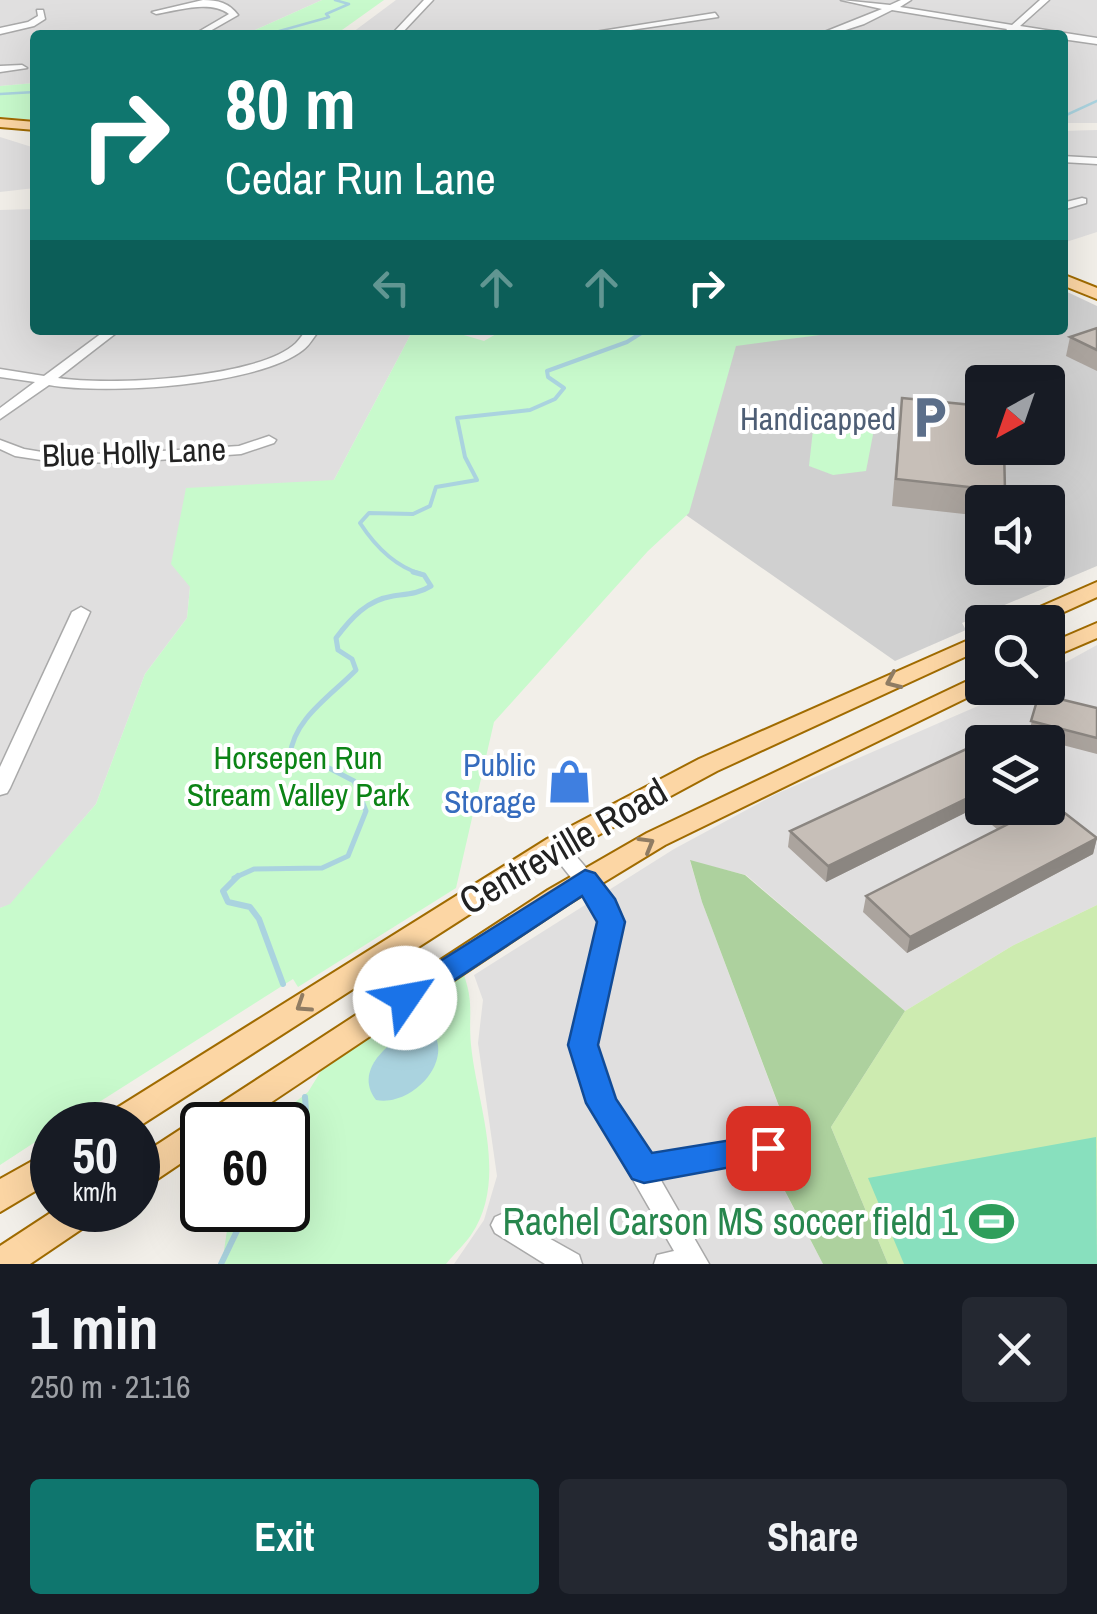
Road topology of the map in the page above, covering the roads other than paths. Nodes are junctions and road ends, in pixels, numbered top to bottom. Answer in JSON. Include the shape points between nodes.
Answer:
{"nodes":[{"id":1,"x":209,"y":0,"type":"edge"},
{"id":2,"x":429,"y":0,"type":"edge"},
{"id":3,"x":845,"y":0,"type":"edge"},
{"id":4,"x":907,"y":0,"type":"edge"},
{"id":5,"x":1045,"y":0,"type":"edge"},
{"id":6,"x":888,"y":9,"type":"junction"},
{"id":7,"x":40,"y":12,"type":"dead end"},
{"id":8,"x":156,"y":12,"type":"dead end"},
{"id":9,"x":715,"y":15,"type":"dead end"},
{"id":10,"x":206,"y":30,"type":"edge"},
{"id":11,"x":400,"y":30,"type":"edge"},
{"id":12,"x":614,"y":30,"type":"edge"},
{"id":13,"x":841,"y":30,"type":"edge"},
{"id":14,"x":999,"y":30,"type":"edge"},
{"id":15,"x":1012,"y":30,"type":"edge"},
{"id":16,"x":0,"y":31,"type":"edge"},
{"id":17,"x":1068,"y":36,"type":"edge"},
{"id":18,"x":1097,"y":41,"type":"edge"},
{"id":19,"x":22,"y":68,"type":"dead end"},
{"id":20,"x":0,"y":69,"type":"edge"},
{"id":21,"x":0,"y":123,"type":"edge"},
{"id":22,"x":30,"y":126,"type":"edge"},
{"id":23,"x":1095,"y":155,"type":"edge"},
{"id":24,"x":1068,"y":158,"type":"edge"},
{"id":25,"x":1082,"y":201,"type":"dead end"},
{"id":26,"x":1068,"y":205,"type":"edge"},
{"id":27,"x":1068,"y":272,"type":"edge"},
{"id":28,"x":1068,"y":282,"type":"edge"},
{"id":29,"x":1097,"y":282,"type":"edge"},
{"id":30,"x":1097,"y":294,"type":"edge"},
{"id":31,"x":107,"y":335,"type":"edge"},
{"id":32,"x":310,"y":335,"type":"edge"},
{"id":33,"x":0,"y":374,"type":"edge"},
{"id":34,"x":46,"y":380,"type":"junction"},
{"id":35,"x":0,"y":416,"type":"edge"},
{"id":36,"x":269,"y":440,"type":"dead end"},
{"id":37,"x":0,"y":444,"type":"edge"},
{"id":38,"x":1097,"y":589,"type":"edge"},
{"id":39,"x":1062,"y":605,"type":"edge"},
{"id":40,"x":82,"y":612,"type":"dead end"},
{"id":41,"x":1097,"y":630,"type":"edge"},
{"id":42,"x":1065,"y":644,"type":"edge"},
{"id":43,"x":965,"y":650,"type":"edge"},
{"id":44,"x":965,"y":690,"type":"edge"},
{"id":45,"x":0,"y":788,"type":"edge"},
{"id":46,"x":556,"y":846,"type":"junction"},
{"id":47,"x":585,"y":880,"type":"junction"},
{"id":48,"x":151,"y":1102,"type":"edge"},
{"id":49,"x":247,"y":1102,"type":"edge"},
{"id":50,"x":768,"y":1148,"type":"dead end"},
{"id":51,"x":644,"y":1169,"type":"junction"},
{"id":52,"x":30,"y":1178,"type":"edge"},
{"id":53,"x":0,"y":1198,"type":"edge"},
{"id":54,"x":504,"y":1225,"type":"dead end"},
{"id":55,"x":50,"y":1232,"type":"edge"},
{"id":56,"x":686,"y":1262,"type":"edge"},
{"id":57,"x":1,"y":1264,"type":"edge"},
{"id":58,"x":569,"y":1264,"type":"edge"}],
"edges":[{"from":1,"to":8,"type":"street"},
{"from":1,"to":10,"type":"street","via":[[234,15]]},
{"from":2,"to":11,"type":"street"},
{"from":3,"to":6,"type":"street"},
{"from":4,"to":6,"type":"street"},
{"from":5,"to":15,"type":"street"},
{"from":6,"to":13,"type":"street"},
{"from":6,"to":14,"type":"street"},
{"from":7,"to":16,"type":"street","via":[[36,22]]},
{"from":9,"to":12,"type":"street"},
{"from":17,"to":18,"type":"street"},
{"from":19,"to":20,"type":"street"},
{"from":21,"to":22,"type":"main road"},
{"from":23,"to":24,"type":"street"},
{"from":25,"to":26,"type":"street"},
{"from":27,"to":29,"type":"main road"},
{"from":28,"to":30,"type":"main road"},
{"from":31,"to":34,"type":"street","name":"Blue Holly Lane"},
{"from":32,"to":34,"type":"street","via":[[298,350],[181,382],[92,386]]},
{"from":33,"to":34,"type":"street"},
{"from":34,"to":35,"type":"street","name":"Blue Holly Lane"},
{"from":36,"to":37,"type":"street","name":"Blue Holly Lane","via":[[241,450],[50,458]]},
{"from":38,"to":39,"type":"main road"},
{"from":40,"to":45,"type":"street"},
{"from":41,"to":42,"type":"main road"},
{"from":43,"to":46,"type":"main road","name":"Centreville Road","one_way":true,"via":[[708,766]]},
{"from":47,"to":44,"type":"main road","name":"Centreville Road","one_way":true,"via":[[722,804]]},
{"from":46,"to":47,"type":"street"},
{"from":46,"to":48,"type":"main road","name":"Centreville Road","one_way":true},
{"from":47,"to":49,"type":"main road","name":"Centreville Road"},
{"from":47,"to":51,"type":"street","via":[[611,922],[583,1045],[602,1103]]},
{"from":50,"to":51,"type":"street"},
{"from":51,"to":56,"type":"street"},
{"from":52,"to":53,"type":"main road"},
{"from":54,"to":58,"type":"street"},
{"from":55,"to":57,"type":"main road"}]}
